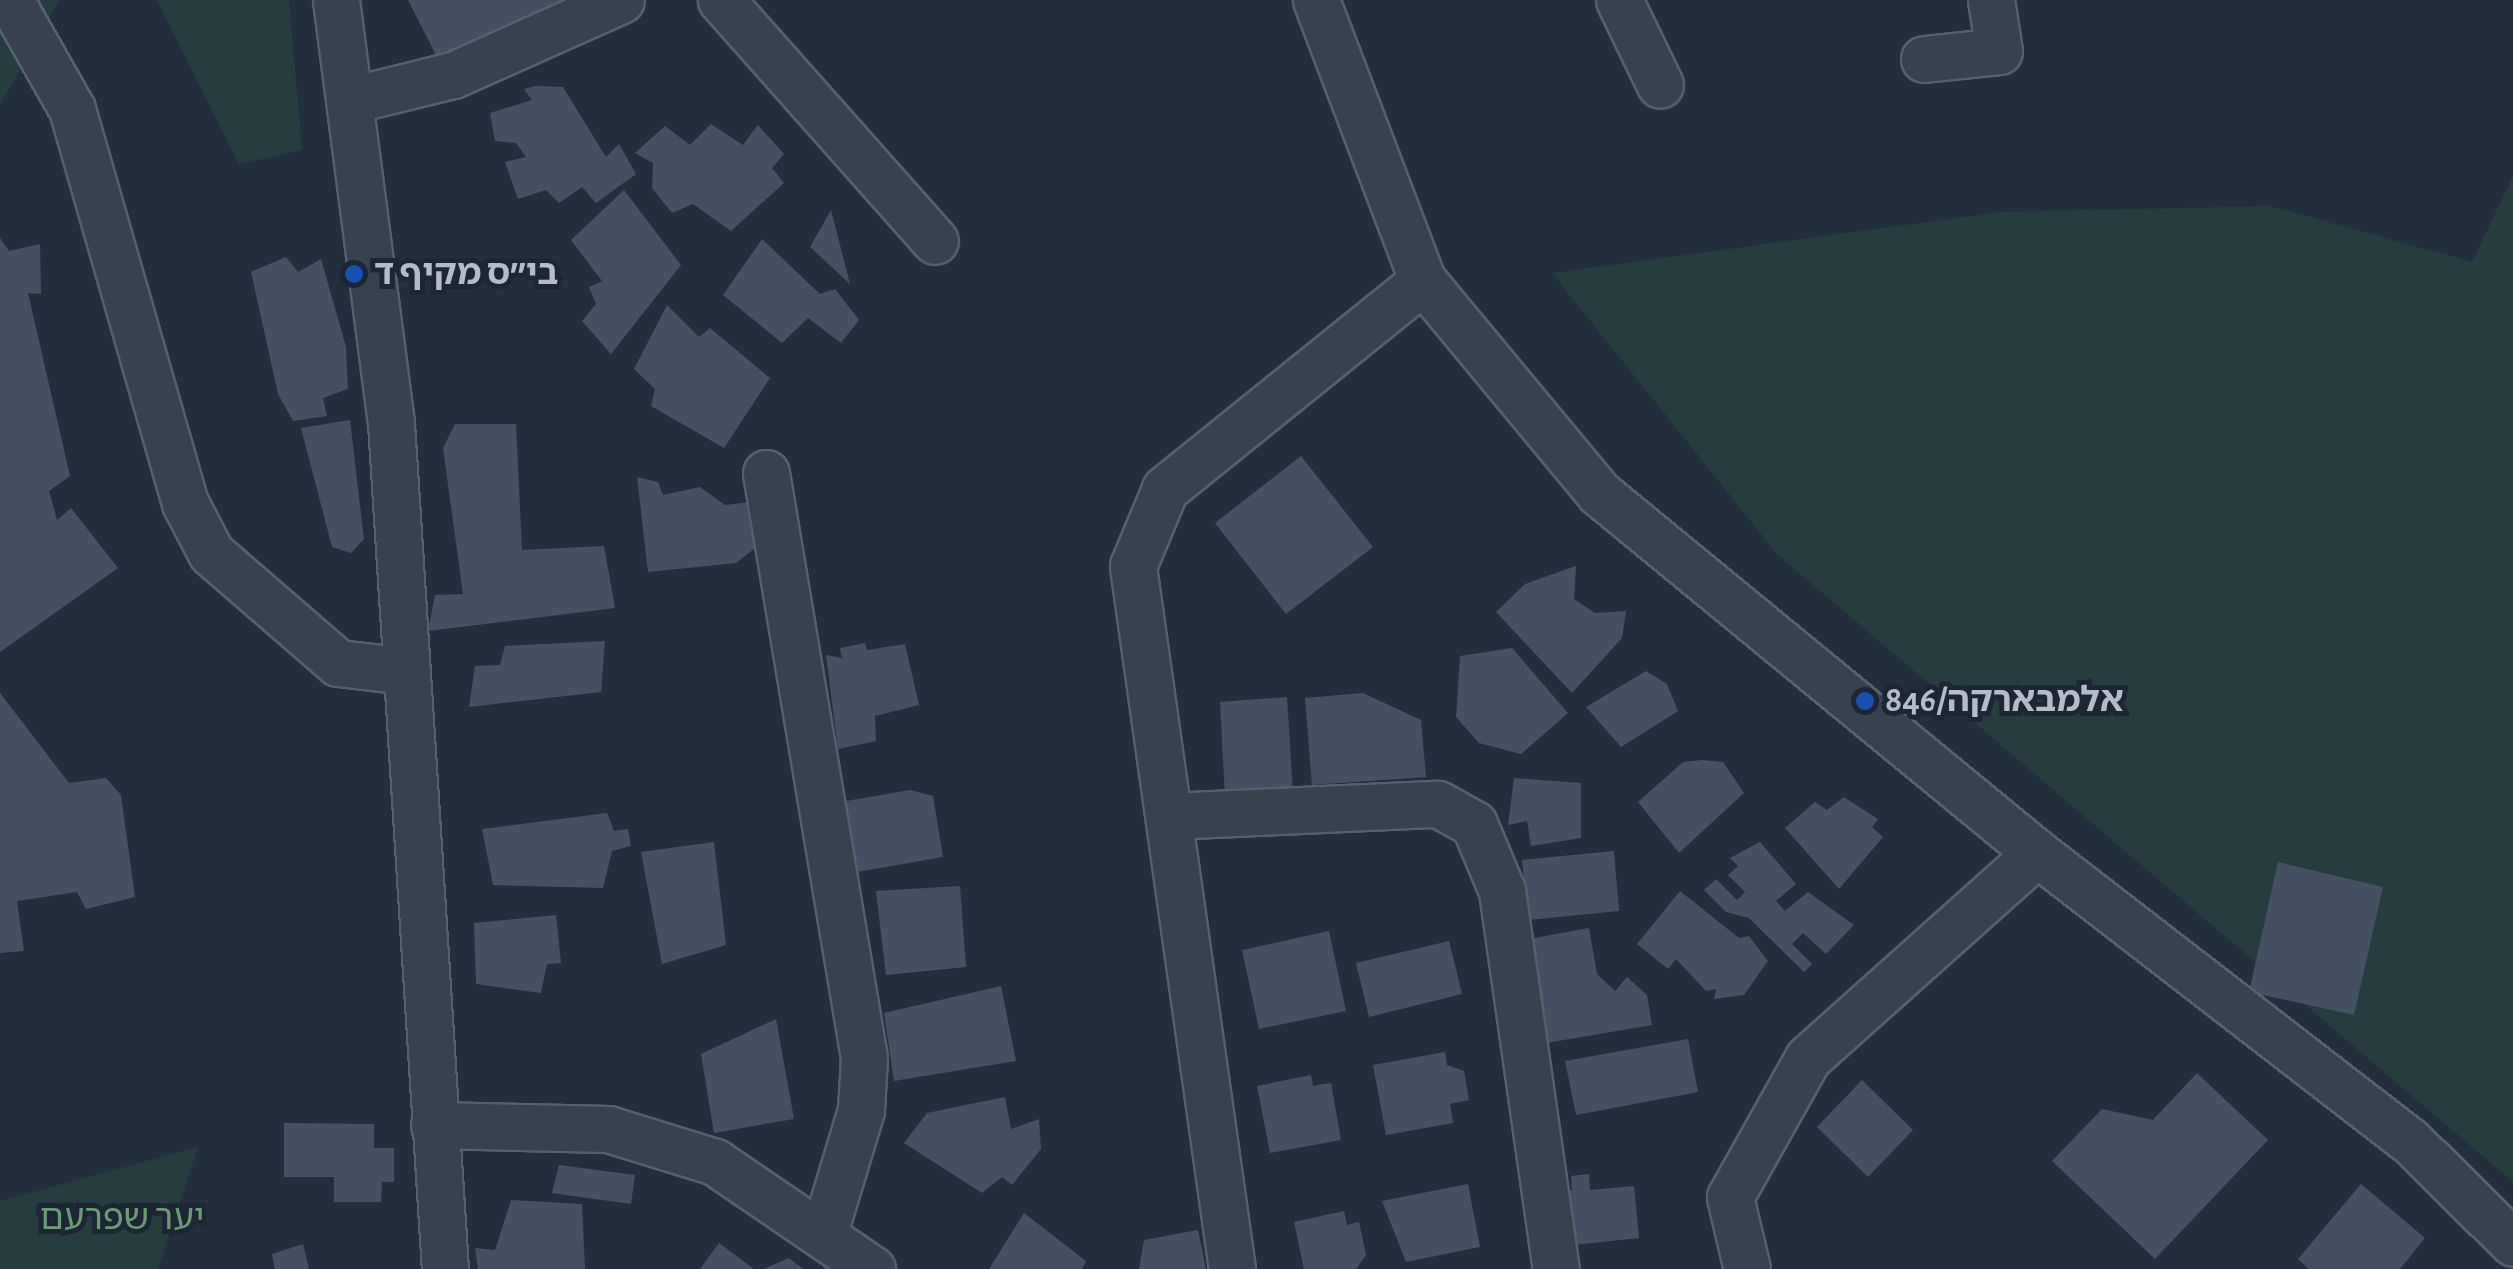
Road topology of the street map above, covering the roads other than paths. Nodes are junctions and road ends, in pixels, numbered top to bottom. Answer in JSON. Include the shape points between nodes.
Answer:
{"nodes":[{"id":1,"x":10,"y":0,"type":"edge"},
{"id":2,"x":336,"y":0,"type":"edge"},
{"id":3,"x":621,"y":0,"type":"edge"},
{"id":4,"x":720,"y":0,"type":"edge"},
{"id":5,"x":1316,"y":0,"type":"edge"},
{"id":6,"x":1619,"y":0,"type":"edge"},
{"id":7,"x":1991,"y":0,"type":"edge"},
{"id":8,"x":1924,"y":59,"type":"dead end"},
{"id":9,"x":1660,"y":85,"type":"dead end"},
{"id":10,"x":351,"y":100,"type":"junction"},
{"id":11,"x":936,"y":241,"type":"dead end"},
{"id":12,"x":1423,"y":280,"type":"junction"},
{"id":13,"x":766,"y":474,"type":"dead end"},
{"id":14,"x":406,"y":671,"type":"junction"},
{"id":15,"x":1169,"y":816,"type":"junction"},
{"id":16,"x":2037,"y":853,"type":"junction"},
{"id":17,"x":434,"y":1124,"type":"junction"},
{"id":18,"x":825,"y":1229,"type":"junction"},
{"id":19,"x":2513,"y":1243,"type":"edge"},
{"id":20,"x":445,"y":1269,"type":"edge"},
{"id":21,"x":872,"y":1269,"type":"edge"},
{"id":22,"x":1232,"y":1269,"type":"edge"},
{"id":23,"x":1556,"y":1269,"type":"edge"},
{"id":24,"x":1747,"y":1269,"type":"edge"}],
"edges":[{"from":1,"to":14,"type":"street","via":[[72,109],[185,503],[211,553],[338,663]]},
{"from":2,"to":10,"type":"street"},
{"from":3,"to":10,"type":"street","via":[[453,76]]},
{"from":4,"to":11,"type":"street"},
{"from":5,"to":12,"type":"street"},
{"from":6,"to":9,"type":"street"},
{"from":7,"to":8,"type":"street","via":[[1998,51]]},
{"from":10,"to":14,"type":"street","via":[[391,423]]},
{"from":12,"to":15,"type":"street","via":[[1165,489],[1133,566]]},
{"from":12,"to":16,"type":"street","via":[[1599,493]]},
{"from":13,"to":18,"type":"street","via":[[864,1058],[861,1110]]},
{"from":14,"to":17,"type":"street"},
{"from":15,"to":22,"type":"street"},
{"from":15,"to":23,"type":"street","via":[[1438,804],[1474,824],[1502,891]]},
{"from":16,"to":19,"type":"street","via":[[2409,1140]]},
{"from":16,"to":24,"type":"street","via":[[1808,1058],[1730,1197]]},
{"from":17,"to":18,"type":"street","via":[[608,1129],[715,1162]]},
{"from":17,"to":20,"type":"street"},
{"from":18,"to":21,"type":"street"}]}
